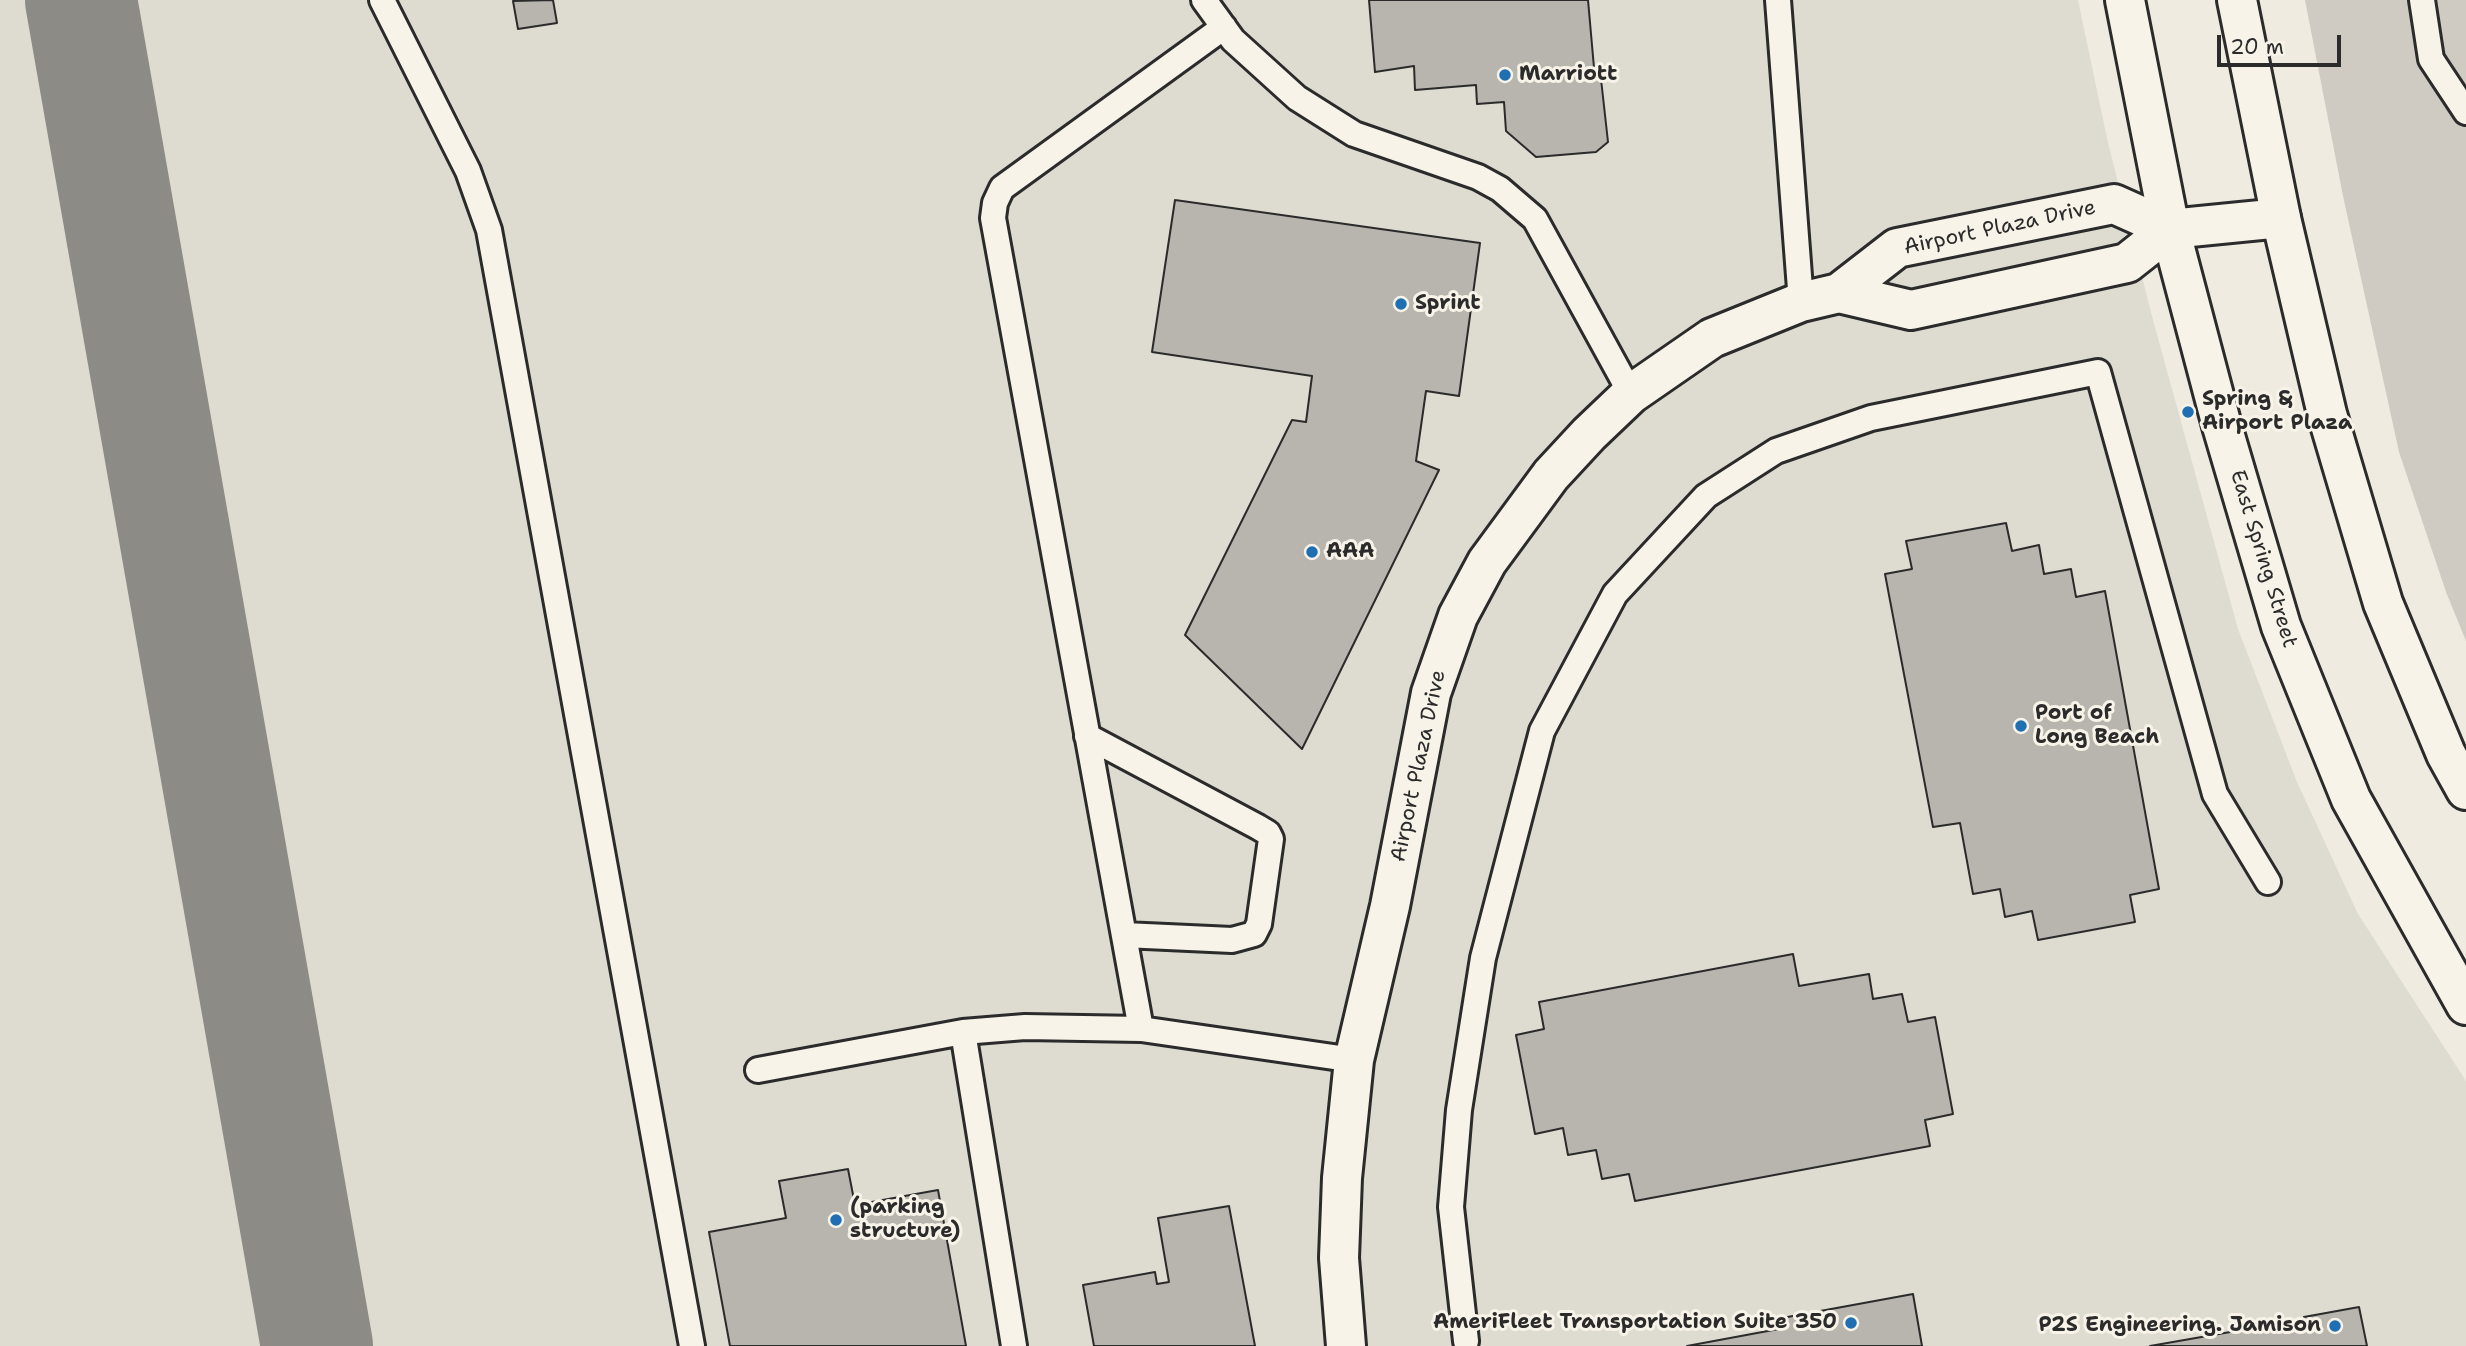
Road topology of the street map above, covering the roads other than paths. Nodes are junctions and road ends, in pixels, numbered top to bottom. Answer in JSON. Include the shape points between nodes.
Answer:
{"nodes":[{"id":1,"x":382,"y":0,"type":"edge"},
{"id":2,"x":1204,"y":0,"type":"edge"},
{"id":3,"x":1778,"y":0,"type":"edge"},
{"id":4,"x":2124,"y":0,"type":"edge"},
{"id":5,"x":2237,"y":0,"type":"edge"},
{"id":6,"x":2422,"y":0,"type":"edge"},
{"id":7,"x":1224,"y":27,"type":"junction"},
{"id":8,"x":2466,"y":112,"type":"edge"},
{"id":9,"x":2281,"y":218,"type":"junction"},
{"id":10,"x":2170,"y":229,"type":"junction"},
{"id":11,"x":1839,"y":293,"type":"junction"},
{"id":12,"x":1801,"y":302,"type":"junction"},
{"id":13,"x":1631,"y":394,"type":"junction"},
{"id":14,"x":1087,"y":736,"type":"junction"},
{"id":15,"x":2466,"y":790,"type":"edge"},
{"id":16,"x":2268,"y":882,"type":"dead end"},
{"id":17,"x":1124,"y":935,"type":"junction"},
{"id":18,"x":2466,"y":1005,"type":"edge"},
{"id":19,"x":1141,"y":1030,"type":"junction"},
{"id":20,"x":963,"y":1032,"type":"junction"},
{"id":21,"x":1354,"y":1060,"type":"junction"},
{"id":22,"x":758,"y":1070,"type":"dead end"},
{"id":23,"x":1466,"y":1341,"type":"dead end"},
{"id":24,"x":692,"y":1346,"type":"edge"},
{"id":25,"x":1014,"y":1346,"type":"edge"},
{"id":26,"x":1346,"y":1346,"type":"edge"}],
"edges":[{"from":1,"to":24,"type":"lane","via":[[468,171],[488,230]]},
{"from":2,"to":7,"type":"lane"},
{"from":3,"to":12,"type":"lane"},
{"from":4,"to":10,"type":"street","name":"East Spring Street"},
{"from":5,"to":9,"type":"street"},
{"from":6,"to":8,"type":"lane","via":[[2431,59]]},
{"from":7,"to":13,"type":"lane","via":[[1297,98],[1354,134],[1478,177],[1535,219]]},
{"from":7,"to":14,"type":"lane","via":[[1002,188],[995,204],[995,234]]},
{"from":9,"to":10,"type":"street","name":"Airport Plaza Drive"},
{"from":9,"to":15,"type":"street","via":[[2327,414],[2383,603],[2446,754]]},
{"from":10,"to":11,"type":"street","name":"Airport Plaza Drive","via":[[2127,262],[1911,310]]},
{"from":10,"to":11,"type":"street","name":"Airport Plaza Drive","via":[[2113,204],[1897,248]]},
{"from":10,"to":18,"type":"street","name":"East Spring Street","via":[[2281,625],[2351,799]]},
{"from":11,"to":12,"type":"street","name":"Airport Plaza Drive"},
{"from":12,"to":13,"type":"street","name":"Airport Plaza Drive","via":[[1712,338]]},
{"from":13,"to":21,"type":"street","name":"Airport Plaza Drive","via":[[1526,506],[1458,615],[1431,693],[1390,906]]},
{"from":14,"to":17,"type":"lane"},
{"from":14,"to":17,"type":"lane","via":[[1258,827],[1271,839],[1254,934],[1232,940]]},
{"from":16,"to":23,"type":"lane","via":[[2216,794],[2098,372],[1871,418],[1776,451],[1706,496],[1615,594],[1542,731],[1483,958],[1459,1110],[1451,1207]]},
{"from":17,"to":19,"type":"lane"},
{"from":19,"to":20,"type":"lane","via":[[1025,1027]]},
{"from":19,"to":21,"type":"lane"},
{"from":20,"to":22,"type":"lane"},
{"from":20,"to":25,"type":"lane"},
{"from":21,"to":26,"type":"street","name":"Airport Plaza Drive","via":[[1339,1258]]}]}
